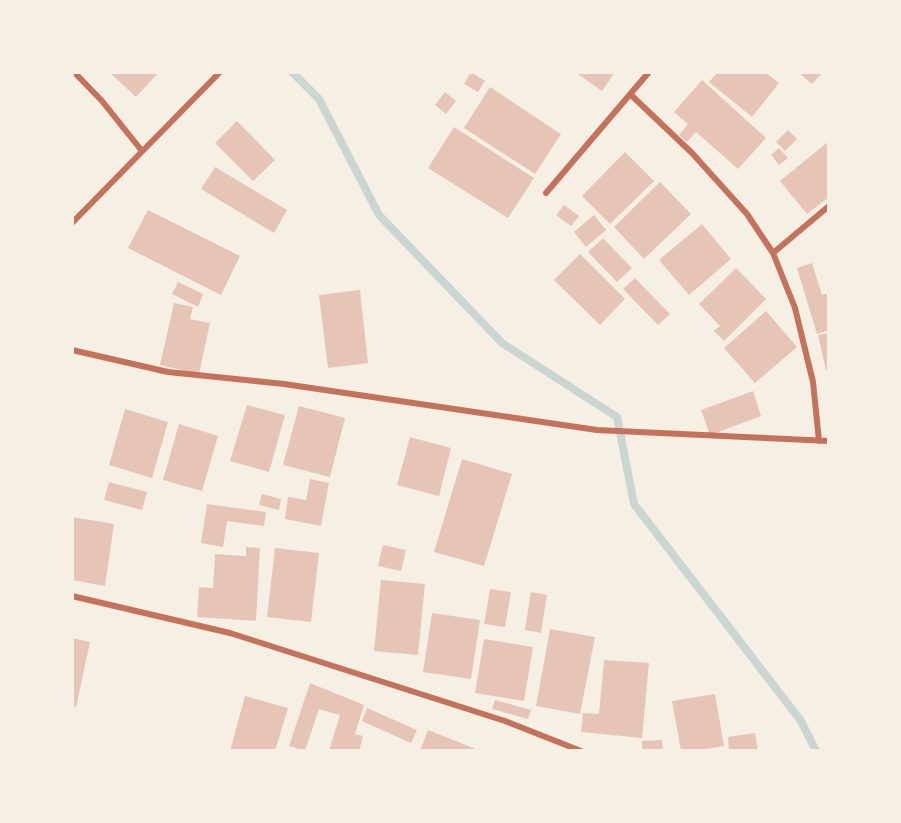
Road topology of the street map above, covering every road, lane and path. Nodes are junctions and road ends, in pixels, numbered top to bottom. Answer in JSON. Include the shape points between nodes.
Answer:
{"nodes":[{"id":1,"x":74,"y":72,"type":"edge"},
{"id":2,"x":220,"y":72,"type":"edge"},
{"id":3,"x":650,"y":72,"type":"edge"},
{"id":4,"x":630,"y":94,"type":"junction"},
{"id":5,"x":142,"y":151,"type":"junction"},
{"id":6,"x":546,"y":193,"type":"dead end"},
{"id":7,"x":829,"y":207,"type":"edge"},
{"id":8,"x":72,"y":223,"type":"edge"},
{"id":9,"x":773,"y":253,"type":"junction"},
{"id":10,"x":72,"y":350,"type":"edge"},
{"id":11,"x":819,"y":441,"type":"junction"},
{"id":12,"x":829,"y":441,"type":"edge"},
{"id":13,"x":72,"y":597,"type":"edge"},
{"id":14,"x":581,"y":751,"type":"edge"}],
"edges":[{"from":1,"to":5,"type":"street"},
{"from":2,"to":5,"type":"street"},
{"from":3,"to":4,"type":"street"},
{"from":4,"to":6,"type":"street"},
{"from":4,"to":9,"type":"street","via":[[692,153],[747,214]]},
{"from":5,"to":8,"type":"street"},
{"from":7,"to":9,"type":"street"},
{"from":9,"to":11,"type":"street","via":[[795,308],[811,372]]},
{"from":10,"to":11,"type":"street","via":[[168,372],[284,384],[597,430]]},
{"from":11,"to":12,"type":"street"},
{"from":13,"to":14,"type":"street","via":[[231,633],[505,721]]}]}
